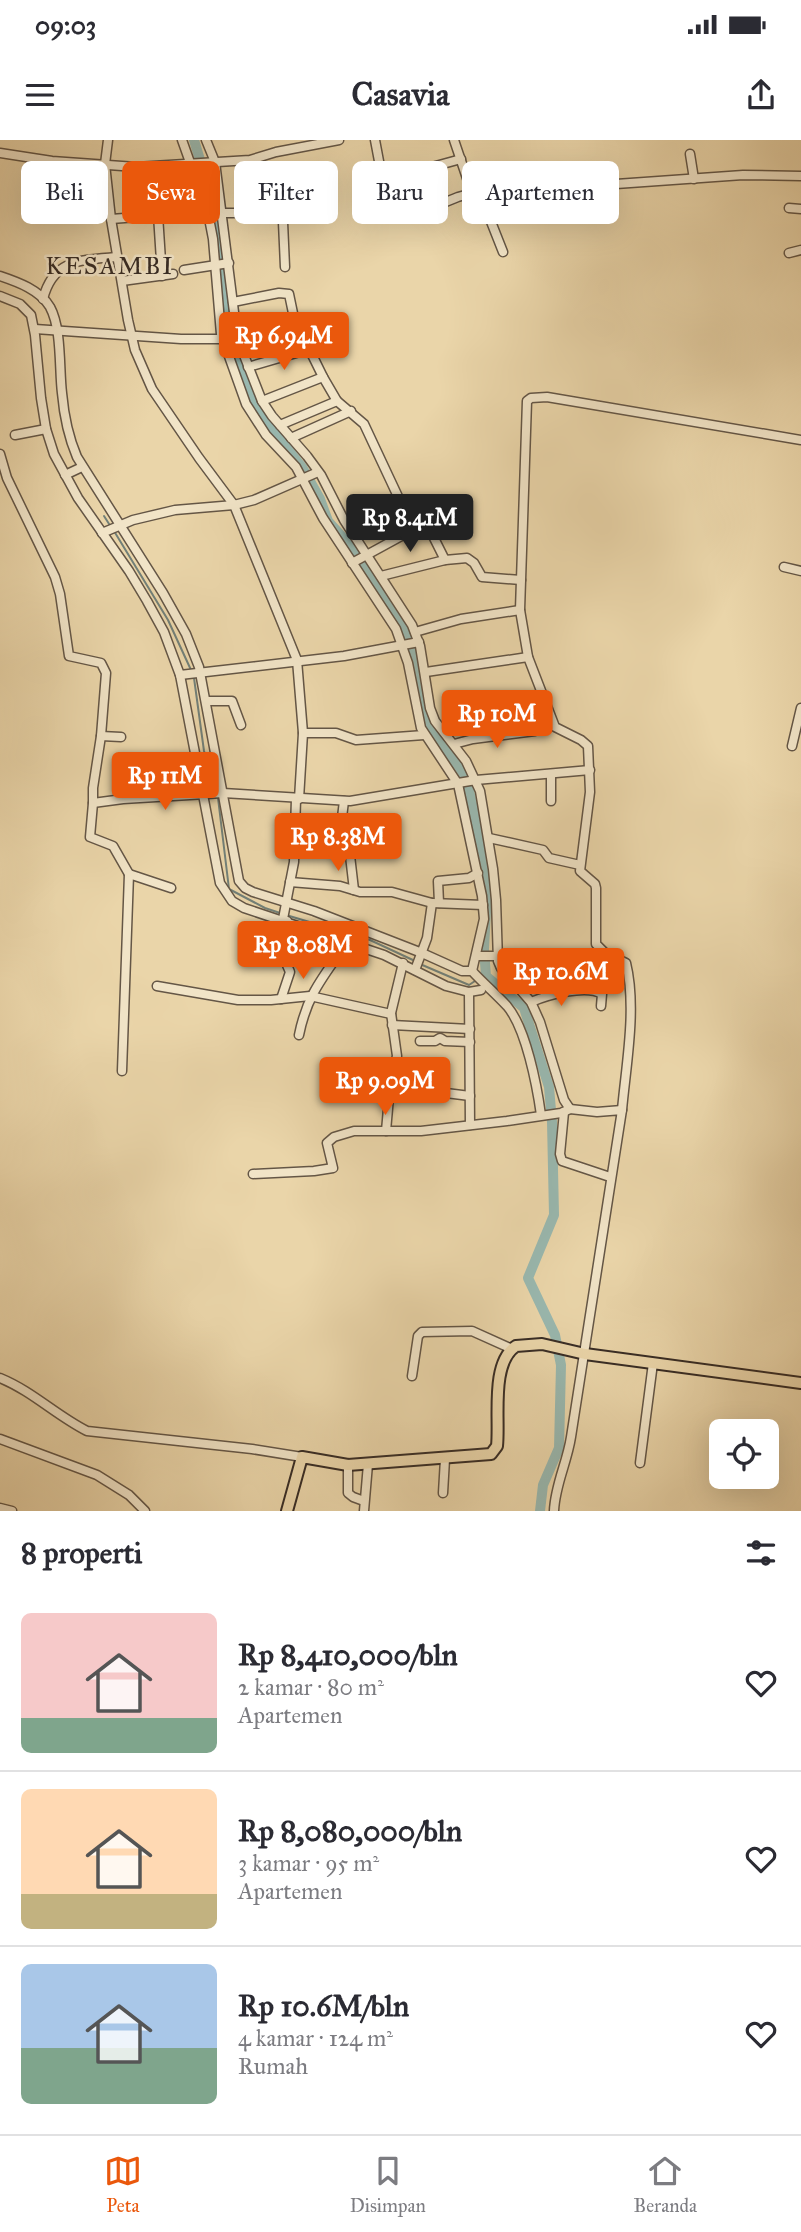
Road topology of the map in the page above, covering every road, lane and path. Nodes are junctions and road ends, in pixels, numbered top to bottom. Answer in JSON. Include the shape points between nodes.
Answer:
{"nodes":[{"id":1,"x":108,"y":140,"type":"edge"},
{"id":2,"x":182,"y":140,"type":"edge"},
{"id":3,"x":206,"y":140,"type":"edge"},
{"id":4,"x":281,"y":140,"type":"edge"},
{"id":5,"x":339,"y":140,"type":"edge"},
{"id":6,"x":375,"y":140,"type":"edge"},
{"id":7,"x":454,"y":140,"type":"edge"},
{"id":8,"x":282,"y":151,"type":"junction"},
{"id":9,"x":0,"y":153,"type":"edge"},
{"id":10,"x":690,"y":154,"type":"dead end"},
{"id":11,"x":461,"y":159,"type":"junction"},
{"id":12,"x":52,"y":161,"type":"edge"},
{"id":13,"x":105,"y":161,"type":"edge"},
{"id":14,"x":192,"y":161,"type":"edge"},
{"id":15,"x":212,"y":161,"type":"edge"},
{"id":16,"x":220,"y":162,"type":"edge"},
{"id":17,"x":462,"y":162,"type":"edge"},
{"id":18,"x":801,"y":176,"type":"edge"},
{"id":19,"x":694,"y":180,"type":"junction"},
{"id":20,"x":619,"y":184,"type":"edge"},
{"id":21,"x":108,"y":192,"type":"edge"},
{"id":22,"x":220,"y":203,"type":"edge"},
{"id":23,"x":789,"y":208,"type":"dead end"},
{"id":24,"x":801,"y":209,"type":"edge"},
{"id":25,"x":222,"y":213,"type":"junction"},
{"id":26,"x":122,"y":218,"type":"edge"},
{"id":27,"x":111,"y":219,"type":"junction"},
{"id":28,"x":159,"y":224,"type":"edge"},
{"id":29,"x":210,"y":224,"type":"edge"},
{"id":30,"x":492,"y":224,"type":"edge"},
{"id":31,"x":801,"y":250,"type":"edge"},
{"id":32,"x":503,"y":251,"type":"dead end"},
{"id":33,"x":789,"y":253,"type":"dead end"},
{"id":34,"x":117,"y":257,"type":"junction"},
{"id":35,"x":222,"y":263,"type":"junction"},
{"id":36,"x":285,"y":267,"type":"dead end"},
{"id":37,"x":184,"y":270,"type":"dead end"},
{"id":38,"x":173,"y":274,"type":"dead end"},
{"id":39,"x":162,"y":275,"type":"junction"},
{"id":40,"x":0,"y":276,"type":"edge"},
{"id":41,"x":122,"y":281,"type":"junction"},
{"id":42,"x":0,"y":296,"type":"edge"},
{"id":43,"x":43,"y":299,"type":"junction"},
{"id":44,"x":233,"y":302,"type":"junction"},
{"id":45,"x":38,"y":329,"type":"junction"},
{"id":46,"x":55,"y":330,"type":"junction"},
{"id":47,"x":300,"y":331,"type":"junction"},
{"id":48,"x":131,"y":335,"type":"junction"},
{"id":49,"x":237,"y":336,"type":"junction"},
{"id":50,"x":223,"y":339,"type":"junction"},
{"id":51,"x":310,"y":349,"type":"junction"},
{"id":52,"x":242,"y":350,"type":"junction"},
{"id":53,"x":248,"y":367,"type":"junction"},
{"id":54,"x":323,"y":377,"type":"junction"},
{"id":55,"x":262,"y":401,"type":"junction"},
{"id":56,"x":337,"y":401,"type":"junction"},
{"id":57,"x":351,"y":411,"type":"junction"},
{"id":58,"x":279,"y":425,"type":"junction"},
{"id":59,"x":46,"y":429,"type":"junction"},
{"id":60,"x":15,"y":435,"type":"dead end"},
{"id":61,"x":291,"y":438,"type":"junction"},
{"id":62,"x":801,"y":440,"type":"edge"},
{"id":63,"x":0,"y":454,"type":"edge"},
{"id":64,"x":82,"y":467,"type":"junction"},
{"id":65,"x":316,"y":473,"type":"junction"},
{"id":66,"x":65,"y":475,"type":"junction"},
{"id":67,"x":304,"y":480,"type":"junction"},
{"id":68,"x":234,"y":505,"type":"junction"},
{"id":69,"x":119,"y":525,"type":"junction"},
{"id":70,"x":416,"y":528,"type":"junction"},
{"id":71,"x":104,"y":532,"type":"junction"},
{"id":72,"x":367,"y":554,"type":"junction"},
{"id":73,"x":445,"y":560,"type":"junction"},
{"id":74,"x":354,"y":562,"type":"junction"},
{"id":75,"x":784,"y":567,"type":"dead end"},
{"id":76,"x":801,"y":572,"type":"edge"},
{"id":77,"x":381,"y":576,"type":"junction"},
{"id":78,"x":521,"y":580,"type":"junction"},
{"id":79,"x":520,"y":610,"type":"junction"},
{"id":80,"x":415,"y":632,"type":"junction"},
{"id":81,"x":417,"y":642,"type":"junction"},
{"id":82,"x":405,"y":645,"type":"junction"},
{"id":83,"x":528,"y":657,"type":"junction"},
{"id":84,"x":297,"y":660,"type":"junction"},
{"id":85,"x":199,"y":672,"type":"junction"},
{"id":86,"x":426,"y":672,"type":"junction"},
{"id":87,"x":181,"y":674,"type":"junction"},
{"id":88,"x":206,"y":701,"type":"junction"},
{"id":89,"x":801,"y":708,"type":"edge"},
{"id":90,"x":241,"y":725,"type":"dead end"},
{"id":91,"x":535,"y":732,"type":"dead end"},
{"id":92,"x":303,"y":733,"type":"junction"},
{"id":93,"x":424,"y":735,"type":"junction"},
{"id":94,"x":101,"y":736,"type":"junction"},
{"id":95,"x":121,"y":737,"type":"dead end"},
{"id":96,"x":454,"y":744,"type":"junction"},
{"id":97,"x":792,"y":746,"type":"dead end"},
{"id":98,"x":590,"y":771,"type":"junction"},
{"id":99,"x":551,"y":774,"type":"junction"},
{"id":100,"x":474,"y":780,"type":"junction"},
{"id":101,"x":459,"y":784,"type":"junction"},
{"id":102,"x":222,"y":793,"type":"junction"},
{"id":103,"x":206,"y":795,"type":"junction"},
{"id":104,"x":298,"y":799,"type":"junction"},
{"id":105,"x":344,"y":801,"type":"junction"},
{"id":106,"x":551,"y":801,"type":"dead end"},
{"id":107,"x":93,"y":803,"type":"junction"},
{"id":108,"x":489,"y":838,"type":"junction"},
{"id":109,"x":316,"y":841,"type":"dead end"},
{"id":110,"x":339,"y":842,"type":"junction"},
{"id":111,"x":580,"y":865,"type":"junction"},
{"id":112,"x":478,"y":873,"type":"junction"},
{"id":113,"x":129,"y":874,"type":"junction"},
{"id":114,"x":290,"y":882,"type":"junction"},
{"id":115,"x":171,"y":888,"type":"dead end"},
{"id":116,"x":354,"y":890,"type":"junction"},
{"id":117,"x":286,"y":902,"type":"junction"},
{"id":118,"x":435,"y":903,"type":"junction"},
{"id":119,"x":483,"y":905,"type":"junction"},
{"id":120,"x":284,"y":918,"type":"junction"},
{"id":121,"x":346,"y":944,"type":"junction"},
{"id":122,"x":422,"y":954,"type":"junction"},
{"id":123,"x":478,"y":956,"type":"junction"},
{"id":124,"x":494,"y":956,"type":"junction"},
{"id":125,"x":403,"y":963,"type":"junction"},
{"id":126,"x":416,"y":968,"type":"junction"},
{"id":127,"x":473,"y":971,"type":"junction"},
{"id":128,"x":157,"y":986,"type":"dead end"},
{"id":129,"x":481,"y":986,"type":"junction"},
{"id":130,"x":469,"y":992,"type":"junction"},
{"id":131,"x":310,"y":996,"type":"junction"},
{"id":132,"x":281,"y":999,"type":"junction"},
{"id":133,"x":531,"y":1002,"type":"junction"},
{"id":134,"x":601,"y":1006,"type":"dead end"},
{"id":135,"x":391,"y":1014,"type":"junction"},
{"id":136,"x":392,"y":1025,"type":"junction"},
{"id":137,"x":470,"y":1029,"type":"junction"},
{"id":138,"x":299,"y":1035,"type":"dead end"},
{"id":139,"x":420,"y":1041,"type":"dead end"},
{"id":140,"x":470,"y":1042,"type":"junction"},
{"id":141,"x":122,"y":1071,"type":"dead end"},
{"id":142,"x":390,"y":1086,"type":"junction"},
{"id":143,"x":470,"y":1096,"type":"junction"},
{"id":144,"x":622,"y":1110,"type":"junction"},
{"id":145,"x":565,"y":1111,"type":"junction"},
{"id":146,"x":544,"y":1115,"type":"junction"},
{"id":147,"x":470,"y":1125,"type":"junction"},
{"id":148,"x":386,"y":1131,"type":"junction"},
{"id":149,"x":253,"y":1174,"type":"dead end"},
{"id":150,"x":610,"y":1177,"type":"junction"},
{"id":151,"x":512,"y":1349,"type":"junction"},
{"id":152,"x":583,"y":1353,"type":"junction"},
{"id":153,"x":653,"y":1363,"type":"junction"},
{"id":154,"x":412,"y":1376,"type":"dead end"},
{"id":155,"x":0,"y":1378,"type":"edge"},
{"id":156,"x":801,"y":1383,"type":"edge"},
{"id":157,"x":0,"y":1438,"type":"edge"},
{"id":158,"x":302,"y":1457,"type":"junction"},
{"id":159,"x":445,"y":1459,"type":"junction"},
{"id":160,"x":640,"y":1463,"type":"dead end"},
{"id":161,"x":368,"y":1464,"type":"junction"},
{"id":162,"x":348,"y":1465,"type":"junction"},
{"id":163,"x":443,"y":1493,"type":"dead end"},
{"id":164,"x":364,"y":1501,"type":"junction"},
{"id":165,"x":0,"y":1508,"type":"edge"},
{"id":166,"x":12,"y":1511,"type":"edge"},
{"id":167,"x":145,"y":1511,"type":"edge"},
{"id":168,"x":287,"y":1511,"type":"edge"},
{"id":169,"x":363,"y":1511,"type":"edge"},
{"id":170,"x":554,"y":1511,"type":"edge"}],
"edges":[{"from":1,"to":13,"type":"street"},
{"from":2,"to":14,"type":"street"},
{"from":3,"to":15,"type":"street"},
{"from":4,"to":8,"type":"street"},
{"from":5,"to":8,"type":"street"},
{"from":6,"to":11,"type":"street","via":[[382,177]]},
{"from":7,"to":11,"type":"street"},
{"from":8,"to":16,"type":"street"},
{"from":9,"to":12,"type":"street"},
{"from":10,"to":19,"type":"street"},
{"from":11,"to":17,"type":"street"},
{"from":18,"to":19,"type":"street"},
{"from":19,"to":20,"type":"street"},
{"from":21,"to":27,"type":"street"},
{"from":22,"to":25,"type":"street"},
{"from":23,"to":24,"type":"street"},
{"from":25,"to":35,"type":"street"},
{"from":25,"to":36,"type":"street","via":[[280,217]]},
{"from":26,"to":27,"type":"street"},
{"from":27,"to":34,"type":"street"},
{"from":28,"to":39,"type":"street"},
{"from":29,"to":35,"type":"street"},
{"from":30,"to":32,"type":"street"},
{"from":31,"to":33,"type":"street"},
{"from":34,"to":41,"type":"street"},
{"from":34,"to":43,"type":"street","via":[[91,259],[62,269],[47,284]]},
{"from":35,"to":37,"type":"street"},
{"from":35,"to":44,"type":"street"},
{"from":35,"to":50,"type":"street","via":[[219,317]]},
{"from":38,"to":39,"type":"street"},
{"from":39,"to":41,"type":"street"},
{"from":40,"to":43,"type":"street"},
{"from":41,"to":48,"type":"street"},
{"from":42,"to":45,"type":"street","via":[[29,310]]},
{"from":43,"to":46,"type":"street"},
{"from":44,"to":47,"type":"street","via":[[288,293]]},
{"from":44,"to":49,"type":"street"},
{"from":45,"to":46,"type":"street"},
{"from":45,"to":59,"type":"street"},
{"from":46,"to":48,"type":"street"},
{"from":46,"to":64,"type":"street","via":[[63,411]]},
{"from":47,"to":51,"type":"street"},
{"from":47,"to":52,"type":"street"},
{"from":48,"to":50,"type":"street"},
{"from":48,"to":68,"type":"street","via":[[152,388]]},
{"from":49,"to":50,"type":"street"},
{"from":49,"to":52,"type":"street"},
{"from":50,"to":67,"type":"street","via":[[246,404]]},
{"from":51,"to":53,"type":"street"},
{"from":51,"to":54,"type":"street"},
{"from":52,"to":53,"type":"street"},
{"from":53,"to":55,"type":"street"},
{"from":54,"to":55,"type":"street"},
{"from":54,"to":56,"type":"street"},
{"from":55,"to":58,"type":"street"},
{"from":56,"to":57,"type":"street"},
{"from":56,"to":58,"type":"street"},
{"from":57,"to":61,"type":"street"},
{"from":57,"to":70,"type":"street","via":[[364,424]]},
{"from":58,"to":61,"type":"street"},
{"from":59,"to":60,"type":"street"},
{"from":59,"to":66,"type":"street"},
{"from":61,"to":65,"type":"street"},
{"from":62,"to":78,"type":"street","via":[[531,398],[526,405]]},
{"from":63,"to":94,"type":"street","via":[[55,577],[69,656],[101,663],[106,673]]},
{"from":64,"to":66,"type":"street"},
{"from":64,"to":69,"type":"street"},
{"from":65,"to":67,"type":"street"},
{"from":65,"to":72,"type":"street"},
{"from":66,"to":71,"type":"street"},
{"from":67,"to":68,"type":"street"},
{"from":67,"to":74,"type":"street","via":[[318,511]]},
{"from":68,"to":69,"type":"street","via":[[175,510]]},
{"from":68,"to":84,"type":"street"},
{"from":69,"to":71,"type":"street"},
{"from":69,"to":85,"type":"street","via":[[186,634]]},
{"from":70,"to":72,"type":"street"},
{"from":70,"to":73,"type":"street","via":[[428,529]]},
{"from":71,"to":87,"type":"street","via":[[159,622]]},
{"from":72,"to":74,"type":"street"},
{"from":72,"to":77,"type":"street"},
{"from":73,"to":77,"type":"street"},
{"from":73,"to":78,"type":"street","via":[[467,558],[482,577]]},
{"from":74,"to":82,"type":"street"},
{"from":75,"to":76,"type":"street"},
{"from":77,"to":80,"type":"street"},
{"from":78,"to":79,"type":"street"},
{"from":79,"to":80,"type":"street"},
{"from":79,"to":83,"type":"street"},
{"from":80,"to":81,"type":"street"},
{"from":81,"to":82,"type":"street"},
{"from":81,"to":86,"type":"street"},
{"from":82,"to":84,"type":"street"},
{"from":82,"to":93,"type":"street"},
{"from":83,"to":86,"type":"street"},
{"from":83,"to":98,"type":"street","via":[[555,727],[586,743]]},
{"from":84,"to":85,"type":"street"},
{"from":84,"to":92,"type":"street"},
{"from":85,"to":87,"type":"street"},
{"from":85,"to":88,"type":"street"},
{"from":86,"to":96,"type":"street","via":[[435,721]]},
{"from":87,"to":103,"type":"street"},
{"from":88,"to":90,"type":"street","via":[[232,701]]},
{"from":88,"to":102,"type":"street"},
{"from":89,"to":97,"type":"street"},
{"from":91,"to":96,"type":"street"},
{"from":92,"to":93,"type":"street","via":[[336,733],[356,740]]},
{"from":92,"to":104,"type":"street"},
{"from":93,"to":101,"type":"street"},
{"from":94,"to":95,"type":"street"},
{"from":94,"to":107,"type":"street"},
{"from":96,"to":100,"type":"street"},
{"from":98,"to":99,"type":"street"},
{"from":98,"to":111,"type":"street"},
{"from":99,"to":100,"type":"street"},
{"from":99,"to":106,"type":"street"},
{"from":100,"to":101,"type":"street"},
{"from":100,"to":108,"type":"street"},
{"from":101,"to":105,"type":"street"},
{"from":101,"to":112,"type":"street"},
{"from":102,"to":103,"type":"street"},
{"from":102,"to":104,"type":"street"},
{"from":102,"to":117,"type":"street","via":[[239,881],[253,892]]},
{"from":103,"to":107,"type":"street"},
{"from":103,"to":120,"type":"street","via":[[220,883],[226,894],[244,908]]},
{"from":104,"to":105,"type":"street"},
{"from":104,"to":114,"type":"street"},
{"from":105,"to":110,"type":"street"},
{"from":107,"to":113,"type":"street","via":[[90,836],[113,846]]},
{"from":108,"to":111,"type":"street","via":[[543,850],[549,858]]},
{"from":108,"to":124,"type":"street","via":[[496,900]]},
{"from":109,"to":110,"type":"street"},
{"from":110,"to":116,"type":"street","via":[[351,851]]},
{"from":111,"to":144,"type":"street","via":[[596,888],[596,944],[626,963],[628,973],[630,1013]]},
{"from":112,"to":118,"type":"street","via":[[438,881]]},
{"from":112,"to":119,"type":"street"},
{"from":113,"to":115,"type":"street"},
{"from":113,"to":141,"type":"street"},
{"from":114,"to":116,"type":"street"},
{"from":114,"to":117,"type":"street"},
{"from":116,"to":118,"type":"street","via":[[392,892]]},
{"from":117,"to":120,"type":"street"},
{"from":117,"to":122,"type":"street"},
{"from":118,"to":119,"type":"street"},
{"from":118,"to":122,"type":"street"},
{"from":119,"to":123,"type":"street"},
{"from":120,"to":121,"type":"street"},
{"from":120,"to":132,"type":"street","via":[[282,951],[290,972]]},
{"from":121,"to":125,"type":"street"},
{"from":121,"to":131,"type":"street"},
{"from":122,"to":126,"type":"street"},
{"from":122,"to":127,"type":"street","via":[[466,973]]},
{"from":123,"to":124,"type":"street"},
{"from":123,"to":127,"type":"street"},
{"from":124,"to":133,"type":"street"},
{"from":125,"to":126,"type":"street"},
{"from":125,"to":135,"type":"street"},
{"from":126,"to":130,"type":"street","via":[[446,986]]},
{"from":127,"to":129,"type":"street"},
{"from":128,"to":132,"type":"street","via":[[218,998]]},
{"from":129,"to":130,"type":"street"},
{"from":129,"to":146,"type":"street","via":[[507,1006],[517,1023]]},
{"from":130,"to":137,"type":"street"},
{"from":131,"to":132,"type":"street"},
{"from":131,"to":135,"type":"street"},
{"from":131,"to":138,"type":"street"},
{"from":133,"to":134,"type":"street","via":[[565,992],[596,991],[602,994]]},
{"from":133,"to":145,"type":"street"},
{"from":135,"to":136,"type":"street"},
{"from":136,"to":137,"type":"street"},
{"from":136,"to":142,"type":"street","via":[[397,1056]]},
{"from":137,"to":140,"type":"street"},
{"from":139,"to":140,"type":"street"},
{"from":140,"to":143,"type":"street"},
{"from":142,"to":143,"type":"street"},
{"from":142,"to":148,"type":"street"},
{"from":143,"to":147,"type":"street"},
{"from":144,"to":145,"type":"street"},
{"from":144,"to":150,"type":"street"},
{"from":145,"to":146,"type":"street"},
{"from":145,"to":150,"type":"street","via":[[562,1161]]},
{"from":146,"to":147,"type":"street"},
{"from":147,"to":148,"type":"street"},
{"from":148,"to":149,"type":"street","via":[[354,1131],[330,1139],[333,1168]]},
{"from":150,"to":152,"type":"street"},
{"from":151,"to":152,"type":"main road","via":[[542,1344]]},
{"from":151,"to":154,"type":"street","via":[[472,1331],[422,1332]]},
{"from":151,"to":159,"type":"main road","via":[[499,1387],[498,1446],[491,1454]]},
{"from":152,"to":153,"type":"main road"},
{"from":152,"to":170,"type":"street","via":[[569,1453]]},
{"from":153,"to":156,"type":"main road"},
{"from":153,"to":160,"type":"street"},
{"from":155,"to":158,"type":"street","via":[[87,1431]]},
{"from":157,"to":167,"type":"street","via":[[86,1469]]},
{"from":158,"to":162,"type":"main road"},
{"from":158,"to":168,"type":"main road"},
{"from":159,"to":161,"type":"main road"},
{"from":159,"to":163,"type":"street"},
{"from":161,"to":162,"type":"main road"},
{"from":161,"to":164,"type":"street"},
{"from":162,"to":164,"type":"street","via":[[348,1493]]},
{"from":164,"to":169,"type":"street"},
{"from":165,"to":166,"type":"street"}]}
